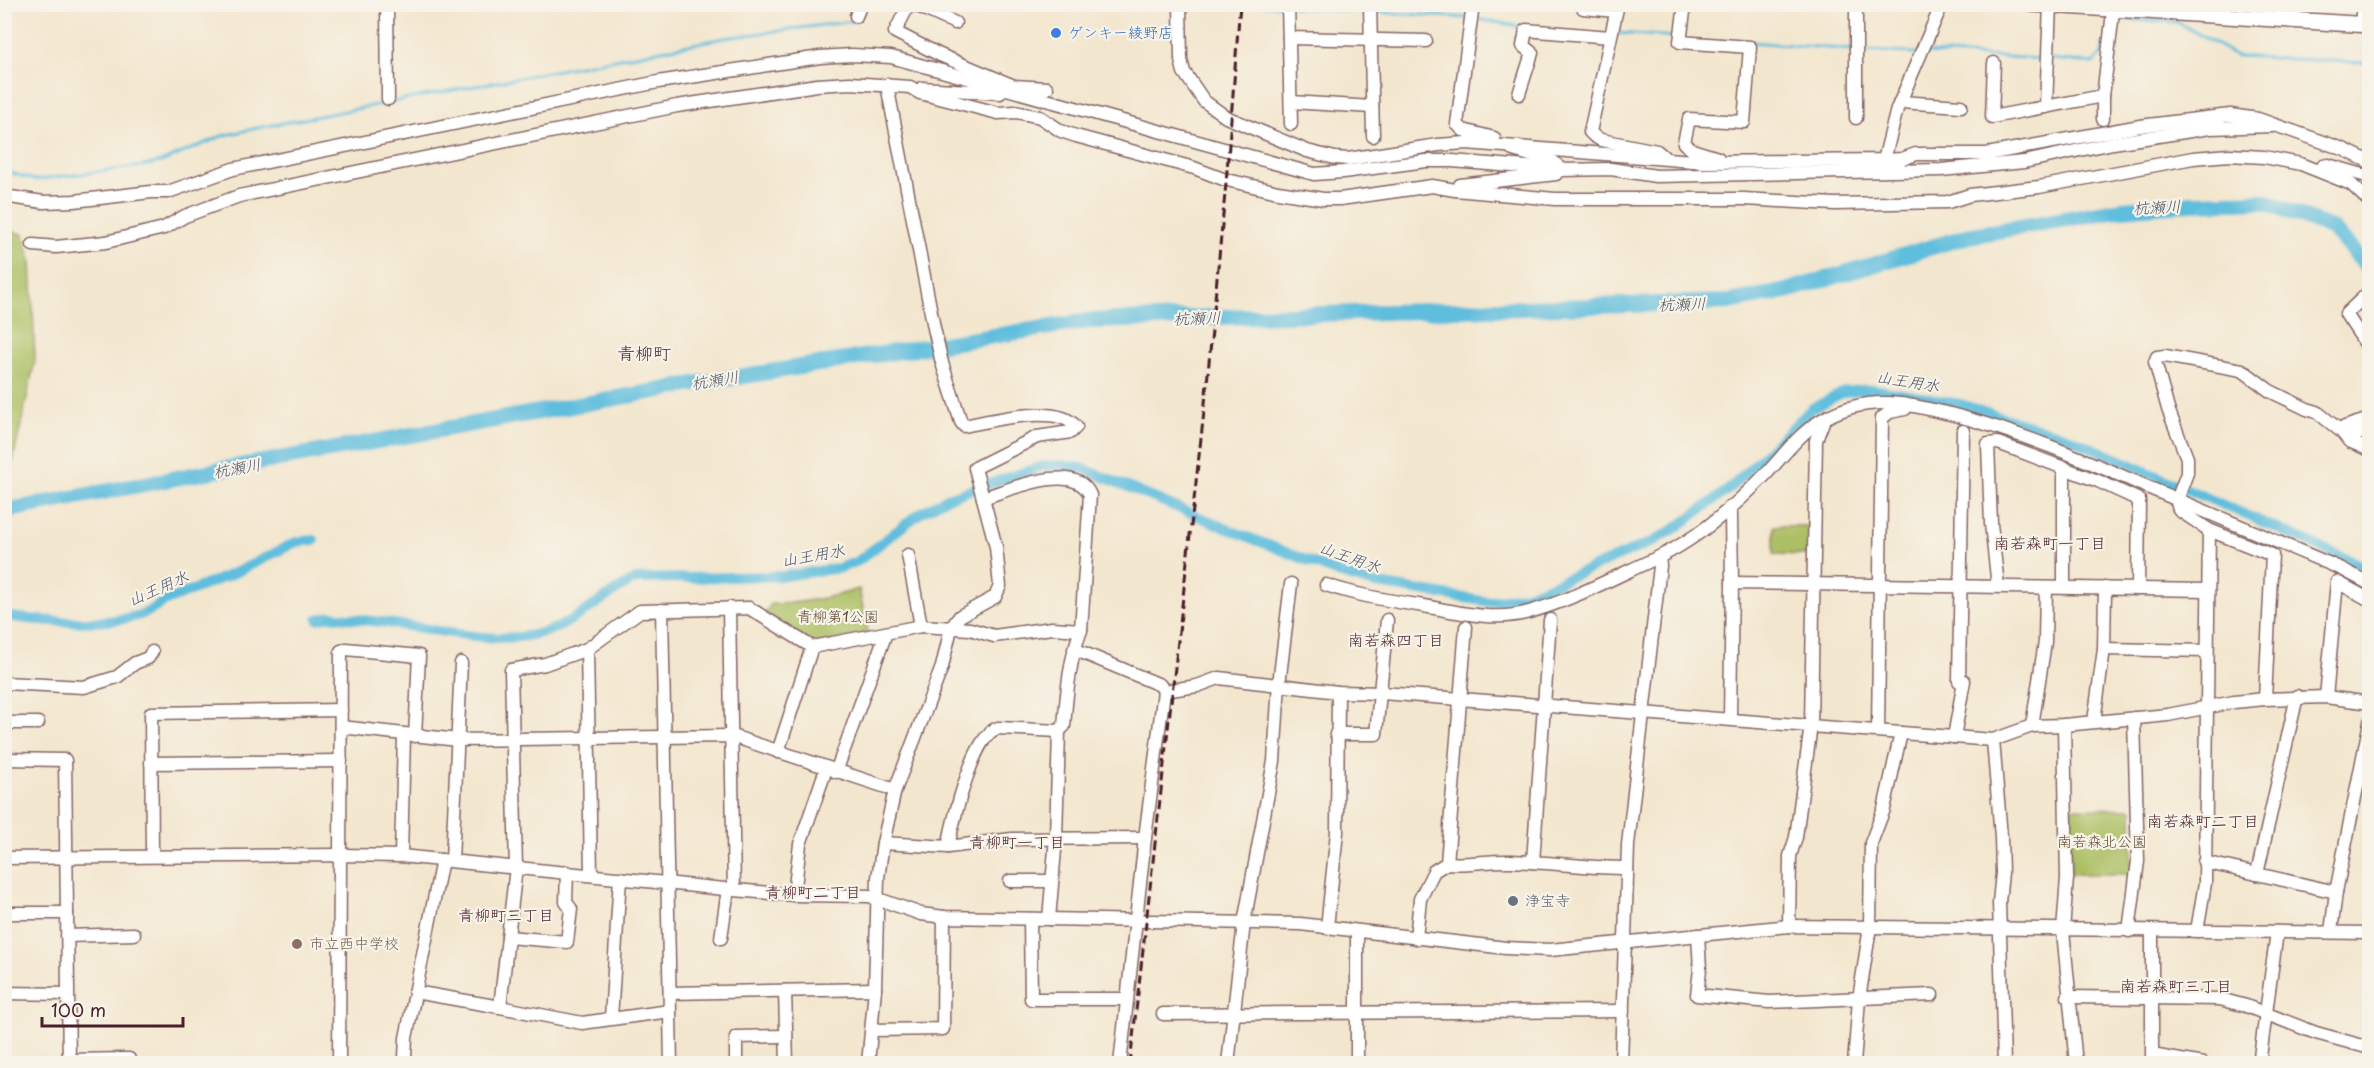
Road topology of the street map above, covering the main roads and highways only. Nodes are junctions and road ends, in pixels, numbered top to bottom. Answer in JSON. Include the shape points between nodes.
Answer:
{"nodes":[{"id":1,"x":2031,"y":4,"type":"edge"},
{"id":2,"x":2050,"y":5,"type":"edge"},
{"id":3,"x":2114,"y":7,"type":"edge"},
{"id":4,"x":2185,"y":9,"type":"edge"},
{"id":5,"x":2365,"y":25,"type":"edge"}],
"edges":[{"from":1,"to":2,"type":"main road"},
{"from":2,"to":3,"type":"main road"},
{"from":3,"to":4,"type":"main road"},
{"from":4,"to":5,"type":"main road"}]}
